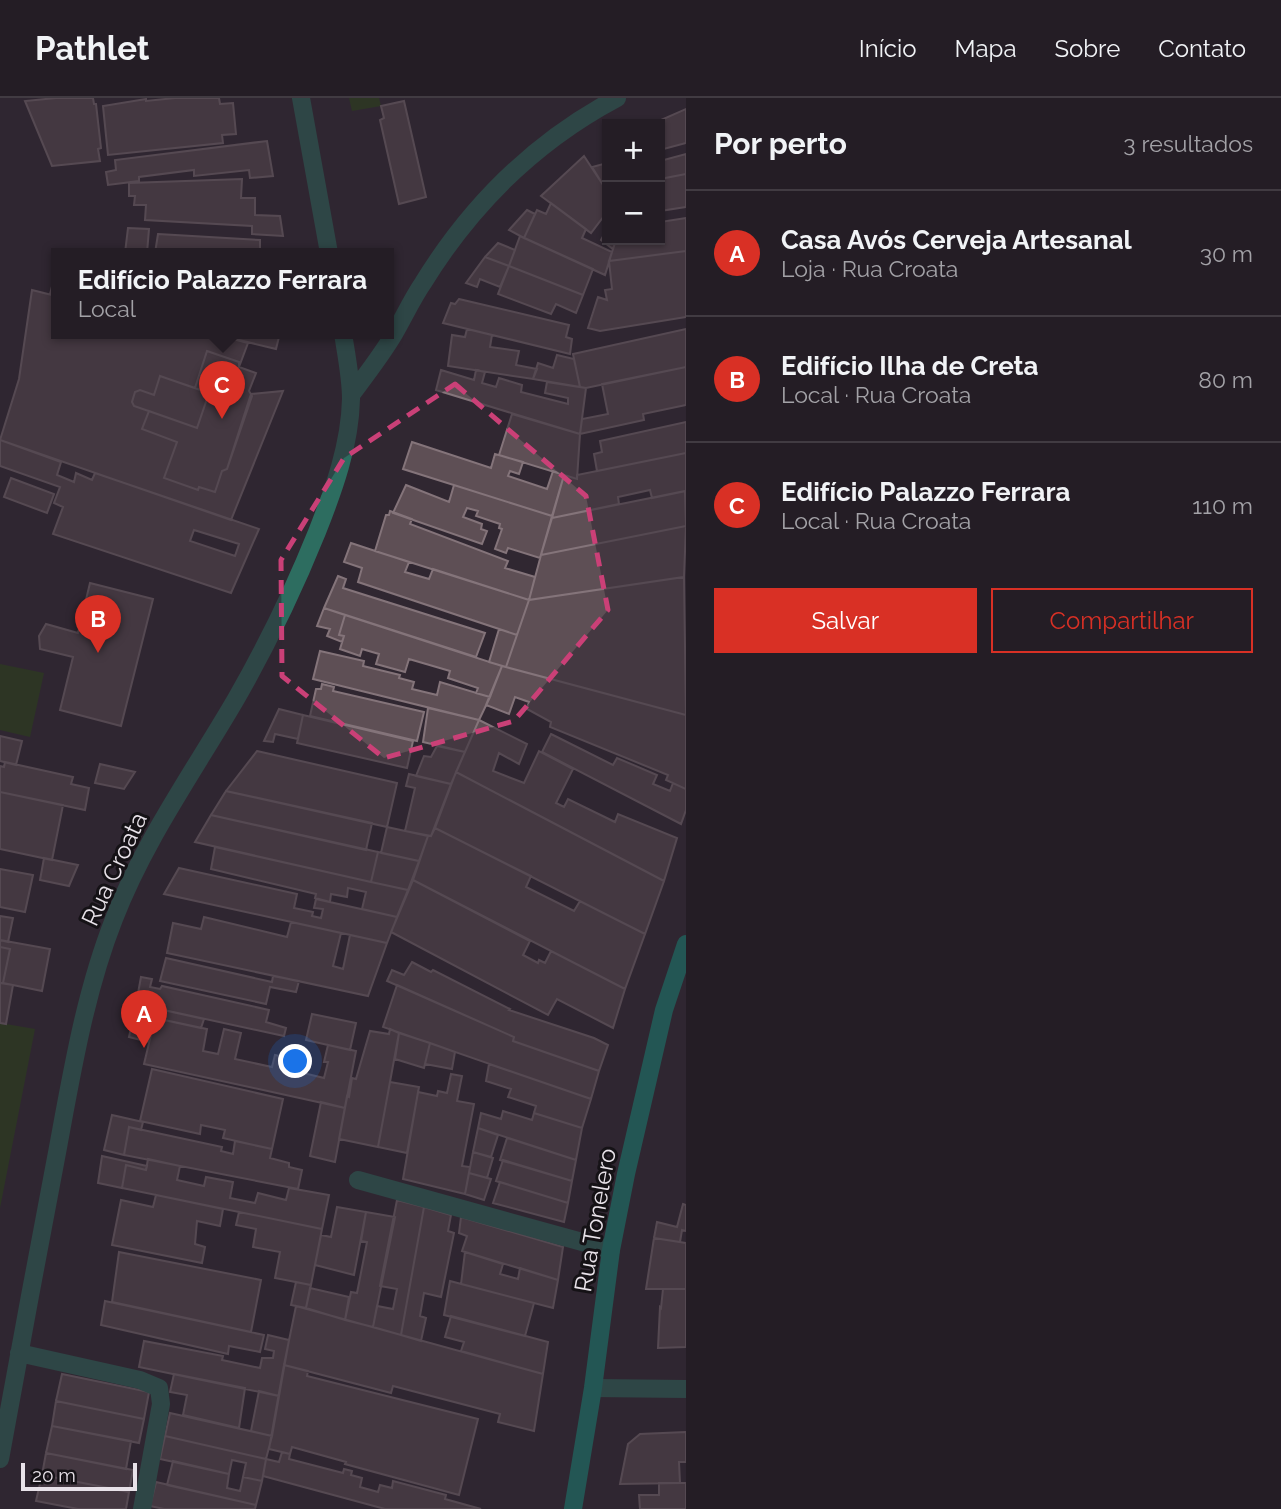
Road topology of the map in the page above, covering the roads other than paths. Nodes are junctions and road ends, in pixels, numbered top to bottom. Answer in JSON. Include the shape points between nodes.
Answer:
{"nodes":[{"id":1,"x":301,"y":98,"type":"edge"},
{"id":2,"x":617,"y":98,"type":"edge"},
{"id":3,"x":328,"y":248,"type":"edge"},
{"id":4,"x":394,"y":333,"type":"edge"},
{"id":5,"x":344,"y":339,"type":"edge"},
{"id":6,"x":390,"y":339,"type":"edge"},
{"id":7,"x":351,"y":395,"type":"junction"},
{"id":8,"x":686,"y":944,"type":"edge"},
{"id":9,"x":358,"y":1180,"type":"dead end"},
{"id":10,"x":611,"y":1250,"type":"junction"},
{"id":11,"x":19,"y":1353,"type":"junction"},
{"id":12,"x":593,"y":1388,"type":"junction"},
{"id":13,"x":686,"y":1389,"type":"edge"},
{"id":14,"x":0,"y":1459,"type":"edge"},
{"id":15,"x":142,"y":1509,"type":"edge"},
{"id":16,"x":573,"y":1509,"type":"edge"}],
"edges":[{"from":1,"to":3,"type":"street"},
{"from":2,"to":4,"type":"street","via":[[541,146],[495,188],[465,222]]},
{"from":5,"to":7,"type":"street","name":"Rua Croata"},
{"from":6,"to":7,"type":"street"},
{"from":7,"to":11,"type":"street","name":"Rua Croata","via":[[343,457],[299,579],[237,696],[170,807],[114,918],[72,1074]]},
{"from":8,"to":10,"type":"street","name":"Rua Tonelero","via":[[661,1024]]},
{"from":9,"to":10,"type":"street"},
{"from":10,"to":12,"type":"street","name":"Rua Tonelero"},
{"from":11,"to":14,"type":"street","name":"Rua Croata"},
{"from":11,"to":15,"type":"street","via":[[159,1388],[161,1404]]},
{"from":12,"to":13,"type":"street"},
{"from":12,"to":16,"type":"street","name":"Rua Tonelero"}]}
